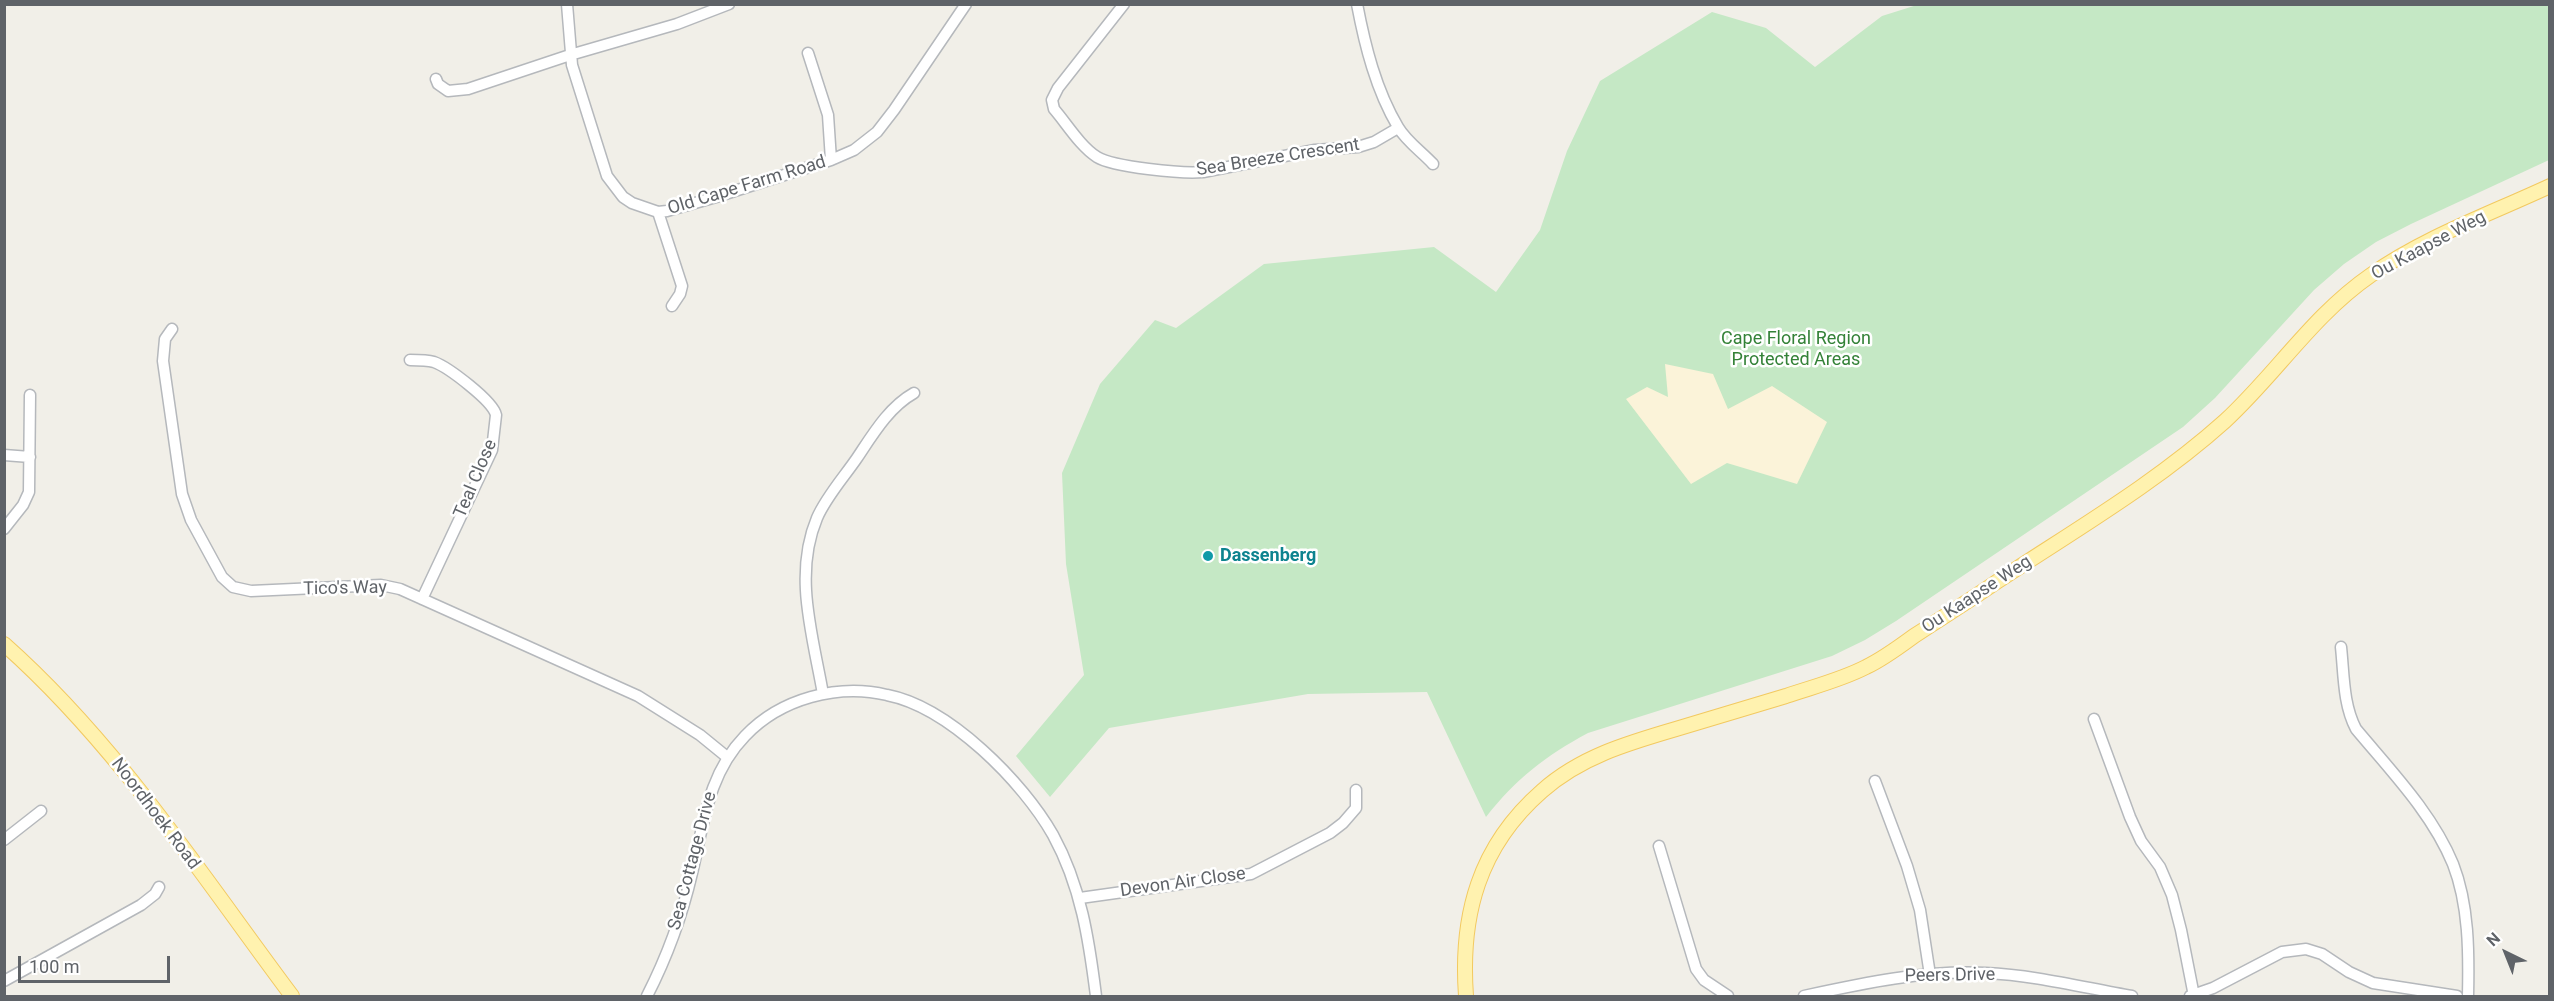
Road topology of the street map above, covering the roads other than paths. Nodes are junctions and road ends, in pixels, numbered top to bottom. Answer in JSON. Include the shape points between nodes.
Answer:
{"nodes":[{"id":1,"x":567,"y":4,"type":"edge"},
{"id":2,"x":729,"y":4,"type":"edge"},
{"id":3,"x":966,"y":4,"type":"edge"},
{"id":4,"x":1124,"y":4,"type":"edge"},
{"id":5,"x":1357,"y":4,"type":"edge"},
{"id":6,"x":808,"y":53,"type":"dead end"},
{"id":7,"x":570,"y":55,"type":"junction"},
{"id":8,"x":436,"y":79,"type":"dead end"},
{"id":9,"x":1398,"y":128,"type":"junction"},
{"id":10,"x":831,"y":160,"type":"junction"},
{"id":11,"x":1433,"y":164,"type":"dead end"},
{"id":12,"x":2550,"y":186,"type":"edge"},
{"id":13,"x":658,"y":212,"type":"junction"},
{"id":14,"x":672,"y":306,"type":"dead end"},
{"id":15,"x":172,"y":329,"type":"dead end"},
{"id":16,"x":414,"y":360,"type":"dead end"},
{"id":17,"x":914,"y":393,"type":"dead end"},
{"id":18,"x":30,"y":395,"type":"dead end"},
{"id":19,"x":4,"y":455,"type":"edge"},
{"id":20,"x":30,"y":457,"type":"junction"},
{"id":21,"x":4,"y":529,"type":"edge"},
{"id":22,"x":422,"y":599,"type":"junction"},
{"id":23,"x":4,"y":644,"type":"edge"},
{"id":24,"x":2341,"y":647,"type":"dead end"},
{"id":25,"x":823,"y":694,"type":"junction"},
{"id":26,"x":2094,"y":719,"type":"dead end"},
{"id":27,"x":727,"y":758,"type":"junction"},
{"id":28,"x":1875,"y":781,"type":"dead end"},
{"id":29,"x":1356,"y":790,"type":"dead end"},
{"id":30,"x":41,"y":811,"type":"dead end"},
{"id":31,"x":4,"y":840,"type":"edge"},
{"id":32,"x":1659,"y":846,"type":"dead end"},
{"id":33,"x":159,"y":888,"type":"dead end"},
{"id":34,"x":1080,"y":898,"type":"junction"},
{"id":35,"x":1930,"y":975,"type":"junction"},
{"id":36,"x":4,"y":981,"type":"edge"},
{"id":37,"x":292,"y":996,"type":"edge"},
{"id":38,"x":647,"y":996,"type":"edge"},
{"id":39,"x":1096,"y":996,"type":"edge"},
{"id":40,"x":1466,"y":996,"type":"edge"},
{"id":41,"x":1728,"y":996,"type":"edge"},
{"id":42,"x":1804,"y":996,"type":"edge"},
{"id":43,"x":2132,"y":996,"type":"edge"},
{"id":44,"x":2192,"y":996,"type":"edge"},
{"id":45,"x":2457,"y":996,"type":"edge"},
{"id":46,"x":2468,"y":996,"type":"edge"}],
"edges":[{"from":1,"to":7,"type":"street","name":"Old Cape Farm Road"},
{"from":2,"to":7,"type":"street","via":[[677,24]]},
{"from":3,"to":10,"type":"street","name":"Old Cape Farm Road","via":[[877,132],[854,150]]},
{"from":4,"to":9,"type":"street","name":"Sea Breeze Crescent","via":[[1052,100],[1054,109],[1102,160],[1185,173],[1203,172],[1315,150],[1358,147]]},
{"from":5,"to":9,"type":"street","via":[[1369,60]]},
{"from":6,"to":10,"type":"street","via":[[828,115]]},
{"from":7,"to":8,"type":"street","via":[[458,91],[442,88]]},
{"from":7,"to":13,"type":"street","name":"Old Cape Farm Road","via":[[607,176],[623,197]]},
{"from":9,"to":11,"type":"street"},
{"from":10,"to":13,"type":"street","name":"Old Cape Farm Road"},
{"from":12,"to":40,"type":"main road","name":"Ou Kaapse Weg","via":[[2428,243],[2351,289],[2313,323],[2250,396],[2197,446],[2124,499],[1867,667],[1602,753],[1560,776],[1512,821],[1486,864],[1467,923]]},
{"from":13,"to":14,"type":"street","via":[[682,286]]},
{"from":15,"to":22,"type":"street","name":"Tico's Way","via":[[165,339],[163,361],[182,494],[191,520],[222,577],[233,586],[251,591],[381,585]]},
{"from":16,"to":22,"type":"street","name":"Teal Close","via":[[442,366],[488,402],[496,415],[492,450]]},
{"from":17,"to":25,"type":"street","via":[[896,405],[870,439],[822,508],[813,529],[805,576]]},
{"from":18,"to":20,"type":"street"},
{"from":19,"to":20,"type":"street"},
{"from":20,"to":21,"type":"street","via":[[26,499]]},
{"from":22,"to":27,"type":"street","name":"Tico's Way","via":[[638,696],[700,735]]},
{"from":23,"to":37,"type":"main road","name":"Noordhoek Road","via":[[102,744]]},
{"from":24,"to":46,"type":"street","via":[[2350,718],[2425,814],[2452,863],[2465,913]]},
{"from":25,"to":27,"type":"street","name":"Sea Cottage Drive","via":[[798,701],[758,723]]},
{"from":25,"to":34,"type":"street","name":"Sea Cottage Drive","via":[[851,691],[898,698],[932,714],[983,751],[1003,768],[1040,814]]},
{"from":26,"to":44,"type":"street","via":[[2130,817],[2172,895]]},
{"from":27,"to":38,"type":"street","name":"Sea Cottage Drive","via":[[710,791],[679,921]]},
{"from":28,"to":35,"type":"street","via":[[1920,910]]},
{"from":29,"to":34,"type":"street","name":"Devon Air Close","via":[[1356,807],[1343,823],[1251,874]]},
{"from":30,"to":31,"type":"street"},
{"from":32,"to":41,"type":"street","via":[[1696,969],[1704,980]]},
{"from":33,"to":36,"type":"street","via":[[141,905]]},
{"from":34,"to":39,"type":"street","name":"Sea Cottage Drive"},
{"from":35,"to":42,"type":"street","name":"Peers Drive","via":[[1890,978]]},
{"from":35,"to":43,"type":"street","name":"Peers Drive","via":[[1988,973]]},
{"from":44,"to":45,"type":"street","via":[[2282,952],[2306,949],[2373,983]]}]}
